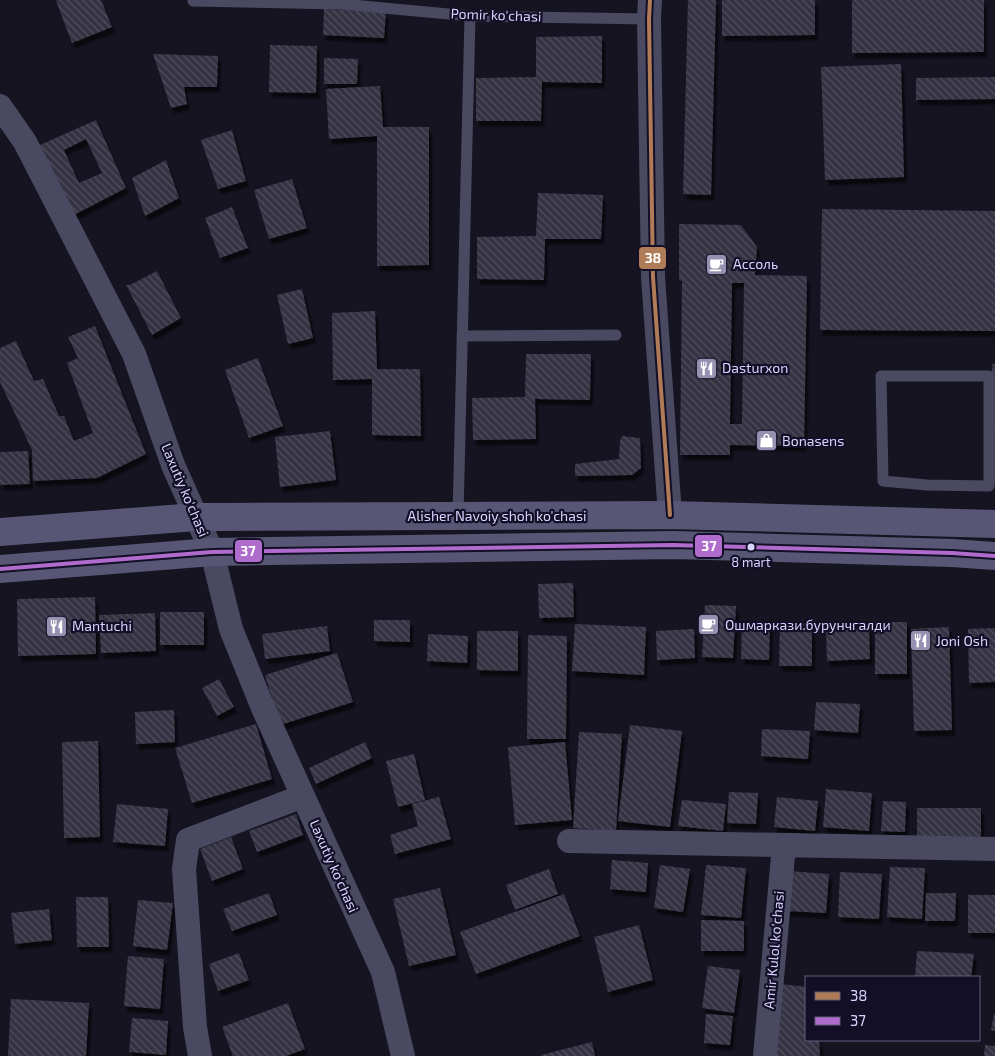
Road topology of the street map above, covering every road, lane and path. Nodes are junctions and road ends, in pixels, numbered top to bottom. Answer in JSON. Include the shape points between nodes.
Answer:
{"nodes":[{"id":1,"x":192,"y":1,"type":"edge"},
{"id":2,"x":650,"y":9,"type":"edge"},
{"id":3,"x":470,"y":16,"type":"junction"},
{"id":4,"x":0,"y":106,"type":"edge"},
{"id":5,"x":616,"y":335,"type":"dead end"},
{"id":6,"x":462,"y":336,"type":"junction"},
{"id":7,"x":883,"y":481,"type":"joint"},
{"id":8,"x":670,"y":515,"type":"junction"},
{"id":9,"x":458,"y":516,"type":"junction"},
{"id":10,"x":196,"y":517,"type":"junction"},
{"id":11,"x":995,"y":524,"type":"edge"},
{"id":12,"x":0,"y":532,"type":"edge"},
{"id":13,"x":212,"y":552,"type":"junction"},
{"id":14,"x":995,"y":556,"type":"edge"},
{"id":15,"x":0,"y":570,"type":"edge"},
{"id":16,"x":302,"y":796,"type":"junction"},
{"id":17,"x":569,"y":841,"type":"dead end"},
{"id":18,"x":784,"y":845,"type":"junction"},
{"id":19,"x":995,"y":849,"type":"edge"},
{"id":20,"x":200,"y":1056,"type":"edge"},
{"id":21,"x":403,"y":1056,"type":"edge"},
{"id":22,"x":764,"y":1056,"type":"edge"}],
"edges":[{"from":1,"to":3,"type":"lane","name":"Pomir ko'chasi","via":[[342,4]]},
{"from":2,"to":3,"type":"lane","name":"Pomir ko'chasi"},
{"from":2,"to":8,"type":"street","name":"Pomir ko'chasi","via":[[653,277]]},
{"from":3,"to":6,"type":"lane"},
{"from":4,"to":10,"type":"street","name":"Laxutiy ko'chasi","via":[[25,142],[134,354],[173,465]]},
{"from":5,"to":6,"type":"lane"},
{"from":6,"to":9,"type":"lane"},
{"from":7,"to":7,"type":"lane","via":[[881,376],[989,376],[989,486]]},
{"from":8,"to":9,"type":"main road","name":"Alisher Navoiy shoh ko'chasi"},
{"from":8,"to":11,"type":"main road","name":"Alisher Navoiy shoh ko'chasi"},
{"from":9,"to":10,"type":"main road","name":"Alisher Navoiy shoh ko'chasi"},
{"from":10,"to":12,"type":"main road","name":"Alisher Navoiy shoh ko'chasi"},
{"from":10,"to":13,"type":"street","name":"Laxutiy ko'chasi"},
{"from":13,"to":14,"type":"main road","via":[[673,545]]},
{"from":13,"to":15,"type":"main road"},
{"from":13,"to":16,"type":"street","name":"Laxutiy ko'chasi","via":[[231,629]]},
{"from":16,"to":20,"type":"street","via":[[188,840],[184,869],[195,1027]]},
{"from":16,"to":21,"type":"street","name":"Laxutiy ko'chasi","via":[[383,972]]},
{"from":17,"to":18,"type":"street"},
{"from":18,"to":19,"type":"street"},
{"from":18,"to":22,"type":"street","name":"Amir Kulol ko'chasi"}]}
